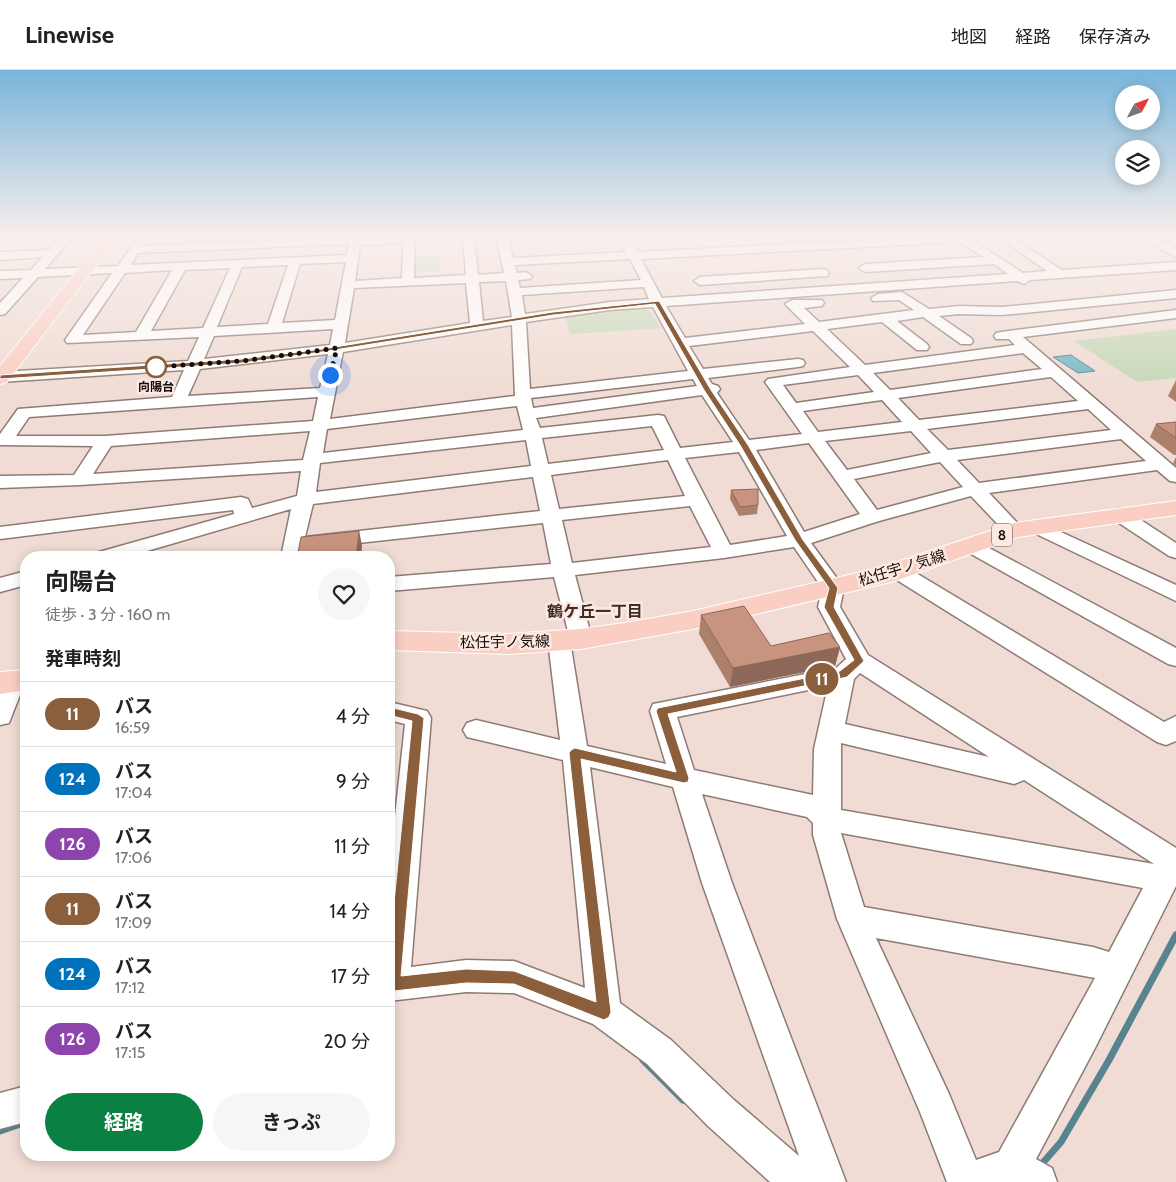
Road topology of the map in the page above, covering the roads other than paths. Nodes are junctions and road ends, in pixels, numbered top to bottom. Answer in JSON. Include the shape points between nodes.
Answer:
{"nodes":[{"id":1,"x":20,"y":289,"type":"edge"},
{"id":2,"x":63,"y":289,"type":"edge"},
{"id":3,"x":65,"y":289,"type":"edge"},
{"id":4,"x":108,"y":289,"type":"edge"},
{"id":5,"x":167,"y":289,"type":"edge"},
{"id":6,"x":227,"y":289,"type":"edge"},
{"id":7,"x":286,"y":289,"type":"edge"},
{"id":8,"x":347,"y":289,"type":"edge"},
{"id":9,"x":474,"y":289,"type":"edge"},
{"id":10,"x":515,"y":289,"type":"edge"},
{"id":11,"x":562,"y":289,"type":"edge"},
{"id":12,"x":651,"y":289,"type":"edge"},
{"id":13,"x":705,"y":289,"type":"edge"},
{"id":14,"x":840,"y":289,"type":"edge"},
{"id":15,"x":971,"y":289,"type":"edge"},
{"id":16,"x":997,"y":289,"type":"edge"},
{"id":17,"x":1111,"y":289,"type":"edge"},
{"id":18,"x":516,"y":292,"type":"junction"},
{"id":19,"x":1172,"y":294,"type":"edge"},
{"id":20,"x":951,"y":295,"type":"junction"},
{"id":21,"x":711,"y":299,"type":"junction"},
{"id":22,"x":1130,"y":299,"type":"junction"},
{"id":23,"x":657,"y":302,"type":"junction"},
{"id":24,"x":977,"y":310,"type":"junction"},
{"id":25,"x":0,"y":311,"type":"edge"},
{"id":26,"x":926,"y":313,"type":"junction"},
{"id":27,"x":1176,"y":314,"type":"edge"},
{"id":28,"x":1162,"y":316,"type":"junction"},
{"id":29,"x":519,"y":318,"type":"junction"},
{"id":30,"x":885,"y":318,"type":"junction"},
{"id":31,"x":1176,"y":319,"type":"edge"},
{"id":32,"x":342,"y":324,"type":"junction"},
{"id":33,"x":477,"y":326,"type":"junction"},
{"id":34,"x":815,"y":327,"type":"junction"},
{"id":35,"x":274,"y":328,"type":"junction"},
{"id":36,"x":208,"y":332,"type":"junction"},
{"id":37,"x":1012,"y":335,"type":"junction"},
{"id":38,"x":141,"y":336,"type":"junction"},
{"id":39,"x":966,"y":341,"type":"junction"},
{"id":40,"x":681,"y":343,"type":"junction"},
{"id":41,"x":922,"y":347,"type":"junction"},
{"id":42,"x":337,"y":348,"type":"junction"},
{"id":43,"x":1026,"y":348,"type":"junction"},
{"id":44,"x":904,"y":349,"type":"dead end"},
{"id":45,"x":848,"y":357,"type":"junction"},
{"id":46,"x":828,"y":359,"type":"dead end"},
{"id":47,"x":0,"y":362,"type":"edge"},
{"id":48,"x":809,"y":362,"type":"dead end"},
{"id":49,"x":864,"y":362,"type":"junction"},
{"id":50,"x":194,"y":365,"type":"junction"},
{"id":51,"x":1053,"y":372,"type":"junction"},
{"id":52,"x":0,"y":377,"type":"edge"},
{"id":53,"x":773,"y":382,"type":"junction"},
{"id":54,"x":703,"y":383,"type":"junction"},
{"id":55,"x":754,"y":384,"type":"dead end"},
{"id":56,"x":726,"y":387,"type":"dead end"},
{"id":57,"x":327,"y":392,"type":"junction"},
{"id":58,"x":885,"y":396,"type":"junction"},
{"id":59,"x":648,"y":397,"type":"junction"},
{"id":60,"x":178,"y":402,"type":"junction"},
{"id":61,"x":524,"y":403,"type":"junction"},
{"id":62,"x":1092,"y":404,"type":"junction"},
{"id":63,"x":792,"y":408,"type":"junction"},
{"id":64,"x":658,"y":420,"type":"junction"},
{"id":65,"x":321,"y":425,"type":"junction"},
{"id":66,"x":915,"y":425,"type":"junction"},
{"id":67,"x":1126,"y":433,"type":"junction"},
{"id":68,"x":533,"y":435,"type":"junction"},
{"id":69,"x":814,"y":437,"type":"junction"},
{"id":70,"x":2,"y":441,"type":"edge"},
{"id":71,"x":105,"y":441,"type":"junction"},
{"id":72,"x":744,"y":445,"type":"junction"},
{"id":73,"x":675,"y":454,"type":"junction"},
{"id":74,"x":944,"y":456,"type":"junction"},
{"id":75,"x":312,"y":462,"type":"junction"},
{"id":76,"x":1161,"y":464,"type":"junction"},
{"id":77,"x":540,"y":470,"type":"junction"},
{"id":78,"x":842,"y":476,"type":"junction"},
{"id":79,"x":1176,"y":477,"type":"edge"},
{"id":80,"x":80,"y":480,"type":"junction"},
{"id":81,"x":0,"y":482,"type":"edge"},
{"id":82,"x":975,"y":489,"type":"junction"},
{"id":83,"x":306,"y":499,"type":"junction"},
{"id":84,"x":696,"y":500,"type":"junction"},
{"id":85,"x":1176,"y":508,"type":"edge"},
{"id":86,"x":1120,"y":515,"type":"junction"},
{"id":87,"x":552,"y":517,"type":"junction"},
{"id":88,"x":244,"y":518,"type":"junction"},
{"id":89,"x":872,"y":518,"type":"junction"},
{"id":90,"x":1026,"y":528,"type":"junction"},
{"id":91,"x":0,"y":533,"type":"edge"},
{"id":92,"x":799,"y":540,"type":"junction"},
{"id":93,"x":971,"y":546,"type":"junction"},
{"id":94,"x":124,"y":551,"type":"edge"},
{"id":95,"x":292,"y":551,"type":"edge"},
{"id":96,"x":724,"y":552,"type":"junction"},
{"id":97,"x":1176,"y":552,"type":"edge"},
{"id":98,"x":563,"y":570,"type":"junction"},
{"id":99,"x":898,"y":572,"type":"junction"},
{"id":100,"x":20,"y":580,"type":"edge"},
{"id":101,"x":395,"y":584,"type":"edge"},
{"id":102,"x":0,"y":585,"type":"edge"},
{"id":103,"x":833,"y":588,"type":"junction"},
{"id":104,"x":1176,"y":594,"type":"edge"},
{"id":105,"x":570,"y":640,"type":"junction"},
{"id":106,"x":395,"y":641,"type":"edge"},
{"id":107,"x":1176,"y":658,"type":"edge"},
{"id":108,"x":851,"y":668,"type":"junction"},
{"id":109,"x":13,"y":682,"type":"edge"},
{"id":110,"x":395,"y":712,"type":"edge"},
{"id":111,"x":0,"y":716,"type":"edge"},
{"id":112,"x":476,"y":730,"type":"dead end"},
{"id":113,"x":831,"y":731,"type":"junction"},
{"id":114,"x":1173,"y":734,"type":"edge"},
{"id":115,"x":575,"y":753,"type":"junction"},
{"id":116,"x":1026,"y":768,"type":"junction"},
{"id":117,"x":684,"y":778,"type":"junction"},
{"id":118,"x":827,"y":819,"type":"junction"},
{"id":119,"x":1172,"y":871,"type":"edge"},
{"id":120,"x":852,"y":919,"type":"junction"},
{"id":121,"x":395,"y":945,"type":"edge"},
{"id":122,"x":1116,"y":970,"type":"junction"},
{"id":123,"x":395,"y":984,"type":"edge"},
{"id":124,"x":604,"y":1012,"type":"junction"},
{"id":125,"x":20,"y":1106,"type":"edge"},
{"id":126,"x":0,"y":1111,"type":"edge"},
{"id":127,"x":1024,"y":1174,"type":"edge"},
{"id":128,"x":799,"y":1182,"type":"edge"},
{"id":129,"x":827,"y":1182,"type":"edge"},
{"id":130,"x":967,"y":1182,"type":"edge"}],
"edges":[{"from":1,"to":25,"type":"street"},
{"from":2,"to":47,"type":"main road"},
{"from":3,"to":52,"type":"main road"},
{"from":4,"to":38,"type":"street","via":[[72,340]]},
{"from":5,"to":38,"type":"street"},
{"from":6,"to":36,"type":"street"},
{"from":7,"to":35,"type":"street"},
{"from":8,"to":32,"type":"street"},
{"from":9,"to":33,"type":"street"},
{"from":10,"to":18,"type":"street"},
{"from":11,"to":18,"type":"street"},
{"from":12,"to":23,"type":"street"},
{"from":13,"to":21,"type":"street"},
{"from":14,"to":21,"type":"street"},
{"from":15,"to":20,"type":"street","via":[[947,293]]},
{"from":16,"to":20,"type":"street"},
{"from":17,"to":22,"type":"street"},
{"from":18,"to":29,"type":"street"},
{"from":19,"to":22,"type":"street"},
{"from":20,"to":24,"type":"street"},
{"from":21,"to":23,"type":"street"},
{"from":22,"to":24,"type":"street","via":[[1002,311]]},
{"from":22,"to":28,"type":"street"},
{"from":23,"to":29,"type":"street"},
{"from":23,"to":40,"type":"street"},
{"from":24,"to":26,"type":"street"},
{"from":24,"to":37,"type":"street"},
{"from":26,"to":30,"type":"street"},
{"from":26,"to":34,"type":"street","via":[[902,296],[792,304]]},
{"from":26,"to":39,"type":"street"},
{"from":27,"to":28,"type":"street"},
{"from":28,"to":31,"type":"street"},
{"from":28,"to":37,"type":"street"},
{"from":29,"to":33,"type":"street"},
{"from":29,"to":61,"type":"street"},
{"from":30,"to":34,"type":"street"},
{"from":30,"to":41,"type":"street"},
{"from":32,"to":35,"type":"street"},
{"from":32,"to":42,"type":"street"},
{"from":33,"to":42,"type":"street"},
{"from":34,"to":40,"type":"street"},
{"from":34,"to":45,"type":"street"},
{"from":35,"to":36,"type":"street"},
{"from":36,"to":38,"type":"street"},
{"from":36,"to":50,"type":"street"},
{"from":37,"to":39,"type":"street"},
{"from":37,"to":43,"type":"street"},
{"from":39,"to":41,"type":"street"},
{"from":40,"to":54,"type":"street"},
{"from":41,"to":44,"type":"street"},
{"from":42,"to":50,"type":"street"},
{"from":42,"to":57,"type":"street"},
{"from":43,"to":49,"type":"street"},
{"from":43,"to":51,"type":"street"},
{"from":45,"to":46,"type":"street"},
{"from":45,"to":49,"type":"street"},
{"from":48,"to":54,"type":"street"},
{"from":49,"to":53,"type":"street"},
{"from":49,"to":58,"type":"street"},
{"from":50,"to":52,"type":"street"},
{"from":50,"to":60,"type":"street"},
{"from":51,"to":58,"type":"street"},
{"from":51,"to":62,"type":"street"},
{"from":53,"to":55,"type":"street"},
{"from":53,"to":63,"type":"street"},
{"from":54,"to":56,"type":"street"},
{"from":54,"to":59,"type":"street"},
{"from":54,"to":61,"type":"street"},
{"from":54,"to":72,"type":"street"},
{"from":57,"to":60,"type":"street"},
{"from":57,"to":65,"type":"street"},
{"from":58,"to":63,"type":"street"},
{"from":58,"to":66,"type":"street"},
{"from":59,"to":61,"type":"street"},
{"from":59,"to":64,"type":"street"},
{"from":60,"to":70,"type":"street","via":[[24,412]]},
{"from":61,"to":65,"type":"street"},
{"from":61,"to":68,"type":"street"},
{"from":62,"to":66,"type":"street"},
{"from":62,"to":67,"type":"street"},
{"from":63,"to":69,"type":"street"},
{"from":64,"to":68,"type":"street"},
{"from":64,"to":73,"type":"street"},
{"from":65,"to":71,"type":"street"},
{"from":65,"to":75,"type":"street"},
{"from":66,"to":69,"type":"street"},
{"from":66,"to":74,"type":"street"},
{"from":67,"to":74,"type":"street"},
{"from":67,"to":76,"type":"street"},
{"from":68,"to":75,"type":"street"},
{"from":68,"to":77,"type":"street"},
{"from":69,"to":72,"type":"street"},
{"from":69,"to":78,"type":"street"},
{"from":70,"to":71,"type":"street"},
{"from":71,"to":80,"type":"street"},
{"from":72,"to":73,"type":"street"},
{"from":72,"to":92,"type":"street"},
{"from":73,"to":77,"type":"street"},
{"from":73,"to":84,"type":"street"},
{"from":74,"to":78,"type":"street"},
{"from":74,"to":82,"type":"street"},
{"from":75,"to":80,"type":"street"},
{"from":75,"to":83,"type":"street"},
{"from":76,"to":79,"type":"street"},
{"from":76,"to":82,"type":"street"},
{"from":77,"to":83,"type":"street"},
{"from":77,"to":87,"type":"street"},
{"from":78,"to":89,"type":"street"},
{"from":80,"to":81,"type":"street"},
{"from":82,"to":89,"type":"street"},
{"from":82,"to":90,"type":"street"},
{"from":83,"to":88,"type":"street"},
{"from":83,"to":95,"type":"street"},
{"from":84,"to":87,"type":"street"},
{"from":84,"to":96,"type":"street"},
{"from":85,"to":86,"type":"main road","name":"松任宇ノ気線","number":"8"},
{"from":86,"to":90,"type":"main road","name":"松任宇ノ気線","number":"8"},
{"from":86,"to":97,"type":"street"},
{"from":87,"to":95,"type":"street"},
{"from":87,"to":98,"type":"street"},
{"from":88,"to":91,"type":"street","via":[[241,503]]},
{"from":88,"to":94,"type":"street"},
{"from":89,"to":92,"type":"street"},
{"from":90,"to":93,"type":"main road","name":"松任宇ノ気線","number":"8"},
{"from":90,"to":104,"type":"street"},
{"from":92,"to":96,"type":"street"},
{"from":92,"to":103,"type":"street"},
{"from":93,"to":99,"type":"main road","name":"松任宇ノ気線","number":"8"},
{"from":93,"to":107,"type":"street"},
{"from":96,"to":98,"type":"street"},
{"from":98,"to":101,"type":"street"},
{"from":98,"to":105,"type":"street"},
{"from":99,"to":103,"type":"main road","name":"松任宇ノ気線","number":"8"},
{"from":99,"to":114,"type":"street"},
{"from":100,"to":102,"type":"street"},
{"from":103,"to":105,"type":"main road","name":"松任宇ノ気線","number":"8","via":[[693,620]]},
{"from":103,"to":108,"type":"street","via":[[829,607]]},
{"from":105,"to":106,"type":"main road","name":"松任宇ノ気線","number":"8","via":[[509,644]]},
{"from":105,"to":115,"type":"street"},
{"from":108,"to":113,"type":"street"},
{"from":108,"to":116,"type":"street"},
{"from":108,"to":117,"type":"street","via":[[662,711]]},
{"from":109,"to":111,"type":"street"},
{"from":110,"to":121,"type":"street","via":[[418,718]]},
{"from":112,"to":115,"type":"street"},
{"from":113,"to":116,"type":"street","via":[[1014,773]]},
{"from":113,"to":118,"type":"street","via":[[827,749]]},
{"from":115,"to":117,"type":"street"},
{"from":115,"to":124,"type":"street"},
{"from":116,"to":119,"type":"street"},
{"from":117,"to":118,"type":"street","via":[[815,807]]},
{"from":117,"to":129,"type":"street","via":[[717,883]]},
{"from":118,"to":119,"type":"street"},
{"from":118,"to":120,"type":"street","via":[[827,834]]},
{"from":119,"to":122,"type":"street"},
{"from":120,"to":122,"type":"street","via":[[1093,962]]},
{"from":120,"to":130,"type":"street"},
{"from":122,"to":127,"type":"street","via":[[1083,1036]]},
{"from":123,"to":124,"type":"street","via":[[466,976],[514,978]]},
{"from":124,"to":128,"type":"street","via":[[659,1052],[721,1113]]},
{"from":125,"to":126,"type":"street"},
{"from":127,"to":130,"type":"street"}]}
